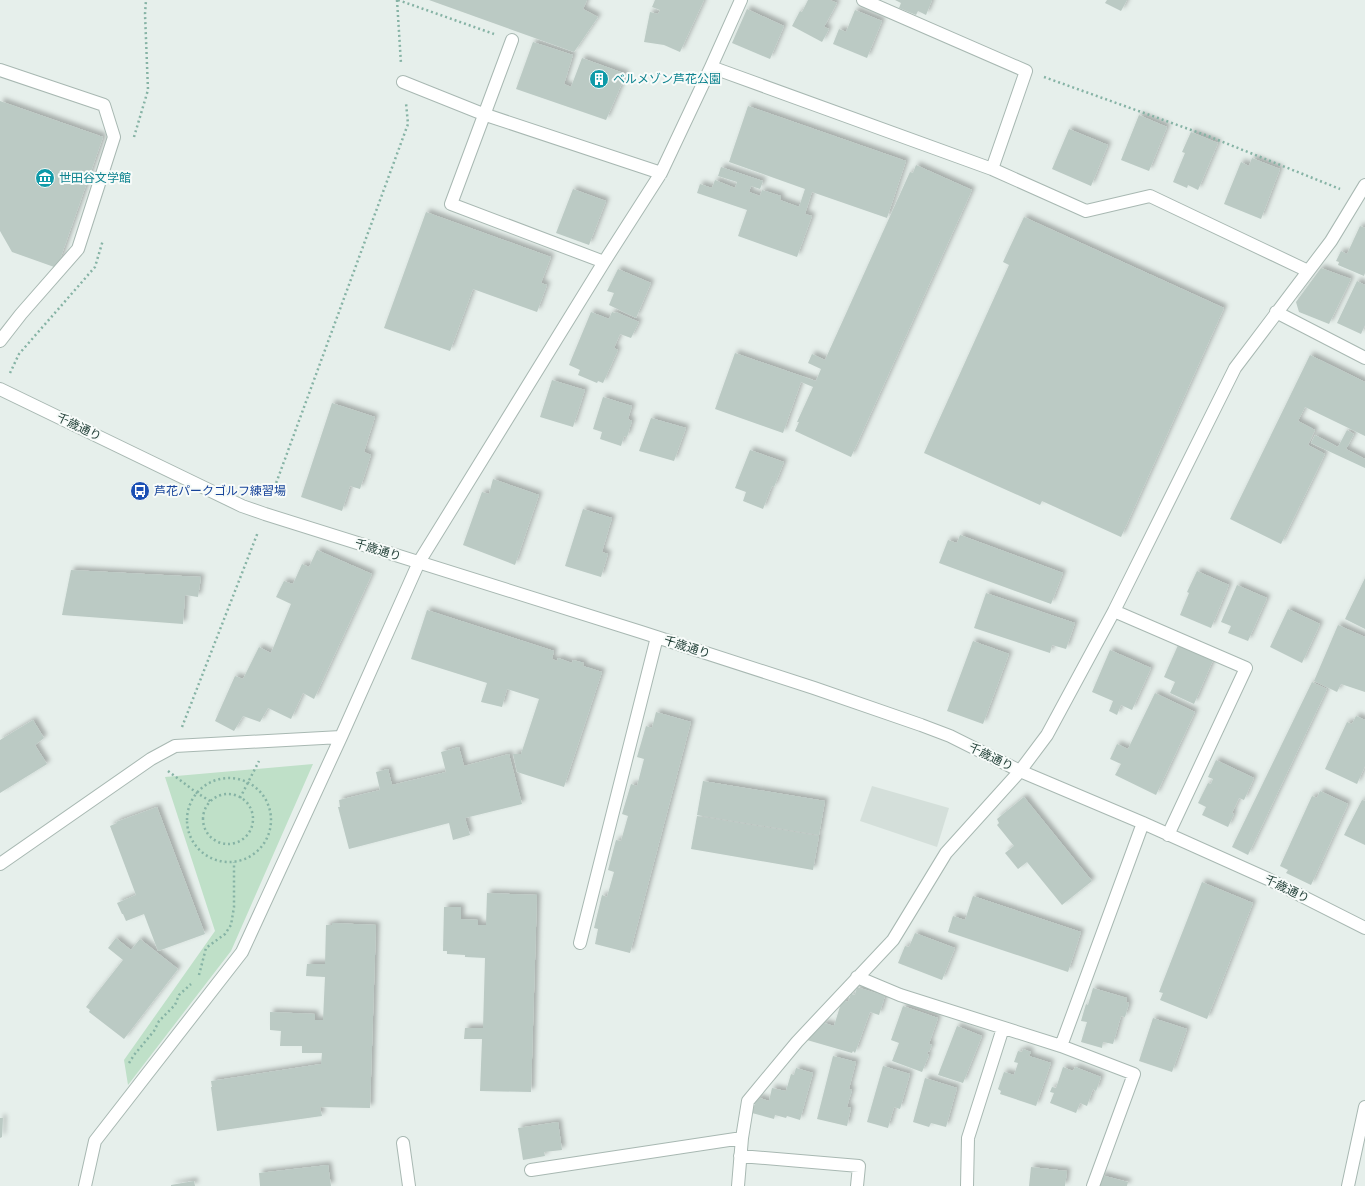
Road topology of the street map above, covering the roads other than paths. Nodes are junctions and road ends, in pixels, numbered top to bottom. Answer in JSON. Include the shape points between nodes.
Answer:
{"nodes":[{"id":1,"x":741,"y":0,"type":"edge"},
{"id":2,"x":863,"y":0,"type":"edge"},
{"id":3,"x":512,"y":40,"type":"road end"},
{"id":4,"x":711,"y":67,"type":"junction"},
{"id":5,"x":0,"y":70,"type":"edge"},
{"id":6,"x":403,"y":82,"type":"road end"},
{"id":7,"x":484,"y":114,"type":"junction"},
{"id":8,"x":992,"y":169,"type":"junction"},
{"id":9,"x":661,"y":173,"type":"junction"},
{"id":10,"x":1365,"y":185,"type":"edge"},
{"id":11,"x":604,"y":262,"type":"junction"},
{"id":12,"x":1308,"y":271,"type":"junction"},
{"id":13,"x":1276,"y":312,"type":"junction"},
{"id":14,"x":0,"y":341,"type":"edge"},
{"id":15,"x":1365,"y":358,"type":"edge"},
{"id":16,"x":1,"y":390,"type":"edge"},
{"id":17,"x":419,"y":562,"type":"junction"},
{"id":18,"x":1114,"y":611,"type":"junction"},
{"id":19,"x":657,"y":637,"type":"junction"},
{"id":20,"x":341,"y":737,"type":"junction"},
{"id":21,"x":1020,"y":771,"type":"junction"},
{"id":22,"x":1143,"y":823,"type":"junction"},
{"id":23,"x":1168,"y":835,"type":"junction"},
{"id":24,"x":0,"y":864,"type":"edge"},
{"id":25,"x":1365,"y":928,"type":"edge"},
{"id":26,"x":580,"y":943,"type":"dead end"},
{"id":27,"x":857,"y":977,"type":"junction"},
{"id":28,"x":1003,"y":1028,"type":"junction"},
{"id":29,"x":1061,"y":1046,"type":"junction"},
{"id":30,"x":1365,"y":1107,"type":"edge"},
{"id":31,"x":742,"y":1138,"type":"junction"},
{"id":32,"x":403,"y":1143,"type":"dead end"},
{"id":33,"x":740,"y":1156,"type":"junction"},
{"id":34,"x":531,"y":1170,"type":"dead end"},
{"id":35,"x":85,"y":1186,"type":"edge"},
{"id":36,"x":409,"y":1186,"type":"edge"},
{"id":37,"x":738,"y":1186,"type":"edge"},
{"id":38,"x":857,"y":1186,"type":"edge"},
{"id":39,"x":967,"y":1186,"type":"edge"},
{"id":40,"x":1093,"y":1186,"type":"edge"},
{"id":41,"x":1348,"y":1186,"type":"edge"}],
"edges":[{"from":1,"to":4,"type":"street"},
{"from":2,"to":8,"type":"street","via":[[1026,71]]},
{"from":3,"to":7,"type":"street"},
{"from":4,"to":8,"type":"street"},
{"from":4,"to":9,"type":"street"},
{"from":5,"to":14,"type":"street","via":[[104,105],[114,137],[78,249],[20,314]]},
{"from":6,"to":7,"type":"street"},
{"from":7,"to":9,"type":"street"},
{"from":7,"to":11,"type":"street","via":[[451,204]]},
{"from":8,"to":12,"type":"street","via":[[1086,211],[1150,196]]},
{"from":9,"to":11,"type":"street"},
{"from":10,"to":12,"type":"street","via":[[1331,241]]},
{"from":11,"to":17,"type":"street"},
{"from":12,"to":13,"type":"street"},
{"from":13,"to":15,"type":"street"},
{"from":13,"to":18,"type":"street","via":[[1235,368]]},
{"from":16,"to":17,"type":"street","name":"千歳通り","via":[[242,506]]},
{"from":17,"to":19,"type":"street","name":"千歳通り"},
{"from":17,"to":20,"type":"street"},
{"from":18,"to":21,"type":"street","via":[[1047,735]]},
{"from":18,"to":23,"type":"street","via":[[1246,668]]},
{"from":19,"to":21,"type":"street","name":"千歳通り","via":[[921,725],[950,736]]},
{"from":19,"to":26,"type":"street"},
{"from":20,"to":24,"type":"street","via":[[175,746],[151,759]]},
{"from":20,"to":35,"type":"street","via":[[242,952],[95,1141]]},
{"from":21,"to":22,"type":"street","name":"千歳通り"},
{"from":21,"to":27,"type":"street","via":[[946,853],[893,940]]},
{"from":22,"to":23,"type":"street","name":"千歳通り"},
{"from":22,"to":29,"type":"street"},
{"from":23,"to":25,"type":"street","name":"千歳通り","via":[[1268,879]]},
{"from":27,"to":28,"type":"street","via":[[900,995]]},
{"from":27,"to":31,"type":"street","via":[[797,1042],[748,1101]]},
{"from":28,"to":29,"type":"street"},
{"from":28,"to":39,"type":"street","via":[[968,1138]]},
{"from":29,"to":40,"type":"street","via":[[1134,1074]]},
{"from":30,"to":41,"type":"street"},
{"from":31,"to":33,"type":"street"},
{"from":31,"to":34,"type":"street"},
{"from":32,"to":36,"type":"street"},
{"from":33,"to":37,"type":"street"},
{"from":33,"to":38,"type":"street","via":[[859,1166]]}]}
